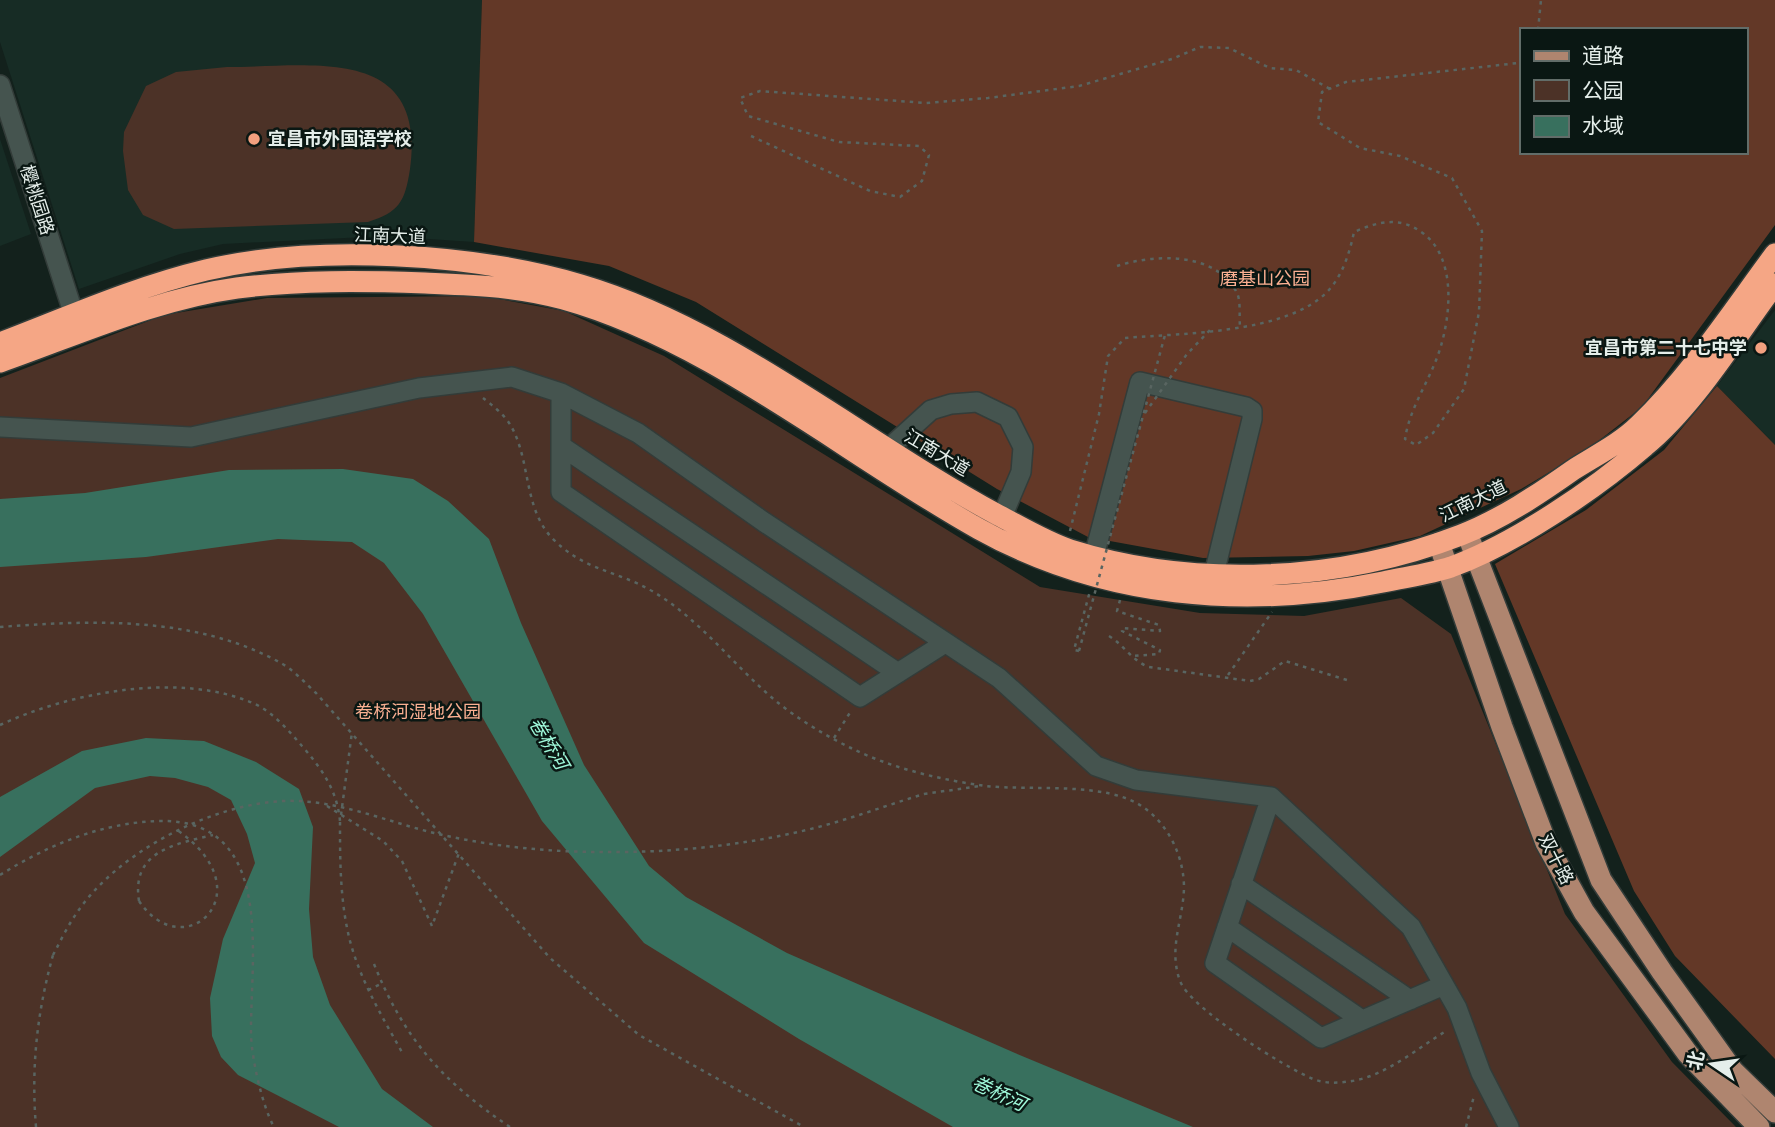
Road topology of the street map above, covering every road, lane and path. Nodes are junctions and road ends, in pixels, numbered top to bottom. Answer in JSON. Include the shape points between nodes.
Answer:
{"nodes":[{"id":1,"x":1541,"y":0,"type":"edge"},
{"id":2,"x":1538,"y":28,"type":"edge"},
{"id":3,"x":1520,"y":61,"type":"edge"},
{"id":4,"x":0,"y":85,"type":"edge"},
{"id":5,"x":1330,"y":89,"type":"junction"},
{"id":6,"x":751,"y":136,"type":"dead end"},
{"id":7,"x":1775,"y":254,"type":"edge"},
{"id":8,"x":1117,"y":266,"type":"dead end"},
{"id":9,"x":1775,"y":284,"type":"edge"},
{"id":10,"x":74,"y":315,"type":"junction"},
{"id":11,"x":1240,"y":326,"type":"junction"},
{"id":12,"x":1210,"y":330,"type":"junction"},
{"id":13,"x":1165,"y":335,"type":"junction"},
{"id":14,"x":0,"y":343,"type":"edge"},
{"id":15,"x":0,"y":362,"type":"edge"},
{"id":16,"x":561,"y":393,"type":"junction"},
{"id":17,"x":474,"y":394,"type":"dead end"},
{"id":18,"x":1143,"y":416,"type":"junction"},
{"id":19,"x":0,"y":427,"type":"edge"},
{"id":20,"x":561,"y":446,"type":"junction"},
{"id":21,"x":887,"y":450,"type":"junction"},
{"id":22,"x":1002,"y":517,"type":"junction"},
{"id":23,"x":1467,"y":533,"type":"junction"},
{"id":24,"x":1438,"y":543,"type":"junction"},
{"id":25,"x":1065,"y":549,"type":"junction"},
{"id":26,"x":1476,"y":556,"type":"junction"},
{"id":27,"x":1094,"y":566,"type":"junction"},
{"id":28,"x":1448,"y":568,"type":"junction"},
{"id":29,"x":1214,"y":574,"type":"junction"},
{"id":30,"x":1124,"y":583,"type":"junction"},
{"id":31,"x":1284,"y":595,"type":"junction"},
{"id":32,"x":0,"y":627,"type":"edge"},
{"id":33,"x":1109,"y":636,"type":"dead end"},
{"id":34,"x":945,"y":643,"type":"junction"},
{"id":35,"x":1133,"y":656,"type":"junction"},
{"id":36,"x":898,"y":673,"type":"junction"},
{"id":37,"x":1227,"y":676,"type":"junction"},
{"id":38,"x":1350,"y":681,"type":"dead end"},
{"id":39,"x":860,"y":697,"type":"junction"},
{"id":40,"x":0,"y":725,"type":"edge"},
{"id":41,"x":352,"y":732,"type":"junction"},
{"id":42,"x":834,"y":738,"type":"junction"},
{"id":43,"x":986,"y":786,"type":"junction"},
{"id":44,"x":1271,"y":797,"type":"junction"},
{"id":45,"x":324,"y":804,"type":"junction"},
{"id":46,"x":340,"y":821,"type":"junction"},
{"id":47,"x":177,"y":830,"type":"junction"},
{"id":48,"x":214,"y":835,"type":"junction"},
{"id":49,"x":458,"y":853,"type":"junction"},
{"id":50,"x":0,"y":875,"type":"edge"},
{"id":51,"x":1241,"y":884,"type":"junction"},
{"id":52,"x":1227,"y":927,"type":"junction"},
{"id":53,"x":374,"y":964,"type":"dead end"},
{"id":54,"x":382,"y":984,"type":"junction"},
{"id":55,"x":1444,"y":985,"type":"junction"},
{"id":56,"x":368,"y":990,"type":"junction"},
{"id":57,"x":1410,"y":1000,"type":"junction"},
{"id":58,"x":1362,"y":1020,"type":"junction"},
{"id":59,"x":1462,"y":1021,"type":"junction"},
{"id":60,"x":403,"y":1054,"type":"dead end"},
{"id":61,"x":1481,"y":1073,"type":"junction"},
{"id":62,"x":1775,"y":1112,"type":"edge"},
{"id":63,"x":36,"y":1127,"type":"edge"},
{"id":64,"x":274,"y":1127,"type":"edge"},
{"id":65,"x":510,"y":1127,"type":"edge"},
{"id":66,"x":804,"y":1127,"type":"edge"},
{"id":67,"x":1466,"y":1127,"type":"edge"},
{"id":68,"x":1509,"y":1127,"type":"edge"},
{"id":69,"x":1759,"y":1127,"type":"edge"}],
"edges":[{"from":1,"to":2,"type":"path"},
{"from":3,"to":5,"type":"path","via":[[1346,82]]},
{"from":4,"to":10,"type":"street","name":"樱桃园路"},
{"from":5,"to":6,"type":"path","via":[[1296,69],[1270,68],[1229,48],[1200,47],[1079,86],[988,98],[926,103],[760,91],[740,98],[748,116],[839,142],[919,146],[929,155],[922,181],[900,197],[870,191]]},
{"from":5,"to":11,"type":"path","via":[[1322,92],[1318,122],[1360,148],[1400,156],[1452,178],[1482,231],[1479,312],[1464,389],[1433,433],[1416,445],[1405,439],[1408,419],[1439,352],[1448,279],[1437,243],[1412,224],[1380,220],[1354,232],[1348,256],[1328,290],[1292,315]]},
{"from":7,"to":23,"type":"highway","name":"江南大道","via":[[1696,361],[1636,428],[1550,486]]},
{"from":8,"to":11,"type":"path","via":[[1163,256],[1197,263],[1223,276],[1238,294]]},
{"from":9,"to":26,"type":"highway","name":"江南大道","via":[[1686,403],[1648,444],[1562,508]]},
{"from":10,"to":14,"type":"highway","name":"江南大道"},
{"from":10,"to":21,"type":"highway","name":"江南大道","via":[[130,292],[269,259],[398,258],[484,264],[584,286],[699,332]]},
{"from":11,"to":12,"type":"path"},
{"from":12,"to":13,"type":"path"},
{"from":12,"to":18,"type":"path","bridge":true,"via":[[1186,354]]},
{"from":13,"to":18,"type":"path","bridge":true},
{"from":13,"to":25,"type":"path","via":[[1125,338],[1108,356],[1099,414]]},
{"from":15,"to":27,"type":"highway","name":"江南大道","via":[[155,307],[232,289],[301,282],[502,286],[563,299],[623,319],[687,350],[976,527],[1039,560]]},
{"from":16,"to":19,"type":"street","via":[[512,377],[432,386],[191,437]]},
{"from":16,"to":20,"type":"street"},
{"from":16,"to":34,"type":"street","via":[[638,433]]},
{"from":17,"to":42,"type":"path","via":[[510,424],[520,447],[533,508],[550,536],[578,560],[651,590],[779,703]]},
{"from":18,"to":27,"type":"path","bridge":true,"via":[[1079,651],[1074,650]]},
{"from":20,"to":36,"type":"street"},
{"from":20,"to":39,"type":"street","via":[[561,492]]},
{"from":21,"to":22,"type":"highway","name":"江南大道"},
{"from":21,"to":22,"type":"street","via":[[931,410],[951,404],[976,402],[1008,417],[1023,447],[1021,472]]},
{"from":22,"to":25,"type":"highway","name":"江南大道"},
{"from":23,"to":24,"type":"highway","name":"江南大道"},
{"from":23,"to":26,"type":"main road","name":"双十路"},
{"from":24,"to":28,"type":"main road","name":"双十路"},
{"from":24,"to":29,"type":"highway","name":"江南大道","via":[[1316,572]]},
{"from":25,"to":27,"type":"highway","name":"江南大道"},
{"from":26,"to":28,"type":"highway","name":"江南大道"},
{"from":26,"to":62,"type":"main road","name":"双十路","via":[[1601,880],[1733,1072]]},
{"from":27,"to":29,"type":"highway","name":"江南大道","via":[[1128,564]]},
{"from":27,"to":29,"type":"street","via":[[1140,383],[1252,411]]},
{"from":27,"to":30,"type":"highway","name":"江南大道"},
{"from":28,"to":31,"type":"highway","name":"江南大道"},
{"from":28,"to":69,"type":"main road","name":"双十路","via":[[1546,843],[1584,912],[1688,1054]]},
{"from":30,"to":31,"type":"highway","name":"江南大道","via":[[1182,593]]},
{"from":30,"to":35,"type":"path","via":[[1117,611],[1159,625],[1160,631],[1122,628],[1160,650],[1159,654]]},
{"from":31,"to":37,"type":"path"},
{"from":32,"to":41,"type":"path","via":[[84,621],[167,627],[250,648],[282,663]]},
{"from":33,"to":35,"type":"path"},
{"from":34,"to":36,"type":"street"},
{"from":34,"to":44,"type":"street","via":[[999,678],[1096,766],[1136,780]]},
{"from":35,"to":37,"type":"path","via":[[1149,667]]},
{"from":36,"to":39,"type":"street"},
{"from":37,"to":38,"type":"path","via":[[1259,679],[1285,661]]},
{"from":39,"to":42,"type":"path"},
{"from":40,"to":46,"type":"path","via":[[97,692],[220,693],[256,705],[284,725],[323,770],[338,800]]},
{"from":41,"to":46,"type":"path"},
{"from":41,"to":49,"type":"path"},
{"from":42,"to":43,"type":"path","via":[[915,772]]},
{"from":43,"to":45,"type":"path","bridge":true,"via":[[924,794],[778,835],[662,850],[601,852],[488,843]]},
{"from":43,"to":59,"type":"path","via":[[1112,794],[1141,806],[1163,825],[1178,854],[1184,888],[1173,956],[1181,984],[1198,1006],[1228,1028],[1311,1079],[1331,1084],[1356,1081]]},
{"from":44,"to":51,"type":"street"},
{"from":44,"to":55,"type":"street","via":[[1411,928]]},
{"from":45,"to":47,"type":"path","bridge":true,"via":[[284,801],[245,806]]},
{"from":45,"to":49,"type":"path","bridge":true,"via":[[383,841],[402,861],[432,926]]},
{"from":46,"to":56,"type":"path","via":[[341,877],[350,941]]},
{"from":47,"to":48,"type":"path","bridge":true,"via":[[197,844],[213,864],[219,881],[208,915],[198,924],[182,928],[149,917],[136,886],[142,867],[160,851]]},
{"from":47,"to":63,"type":"path","bridge":true,"via":[[112,875],[76,912],[53,956],[34,1043]]},
{"from":48,"to":50,"type":"path","via":[[177,821],[135,822],[78,836]]},
{"from":48,"to":64,"type":"path","via":[[236,855],[249,891],[251,1038],[267,1114]]},
{"from":49,"to":66,"type":"path","via":[[550,958],[639,1035]]},
{"from":51,"to":52,"type":"street"},
{"from":51,"to":57,"type":"street"},
{"from":52,"to":58,"type":"street"},
{"from":52,"to":58,"type":"street","via":[[1215,962],[1321,1038]]},
{"from":53,"to":54,"type":"path"},
{"from":54,"to":56,"type":"path"},
{"from":54,"to":65,"type":"path","via":[[392,1008],[429,1060],[471,1100]]},
{"from":55,"to":57,"type":"street"},
{"from":55,"to":59,"type":"street"},
{"from":56,"to":60,"type":"path"},
{"from":57,"to":58,"type":"street"},
{"from":59,"to":61,"type":"street"},
{"from":61,"to":67,"type":"path"},
{"from":61,"to":68,"type":"street"}]}
